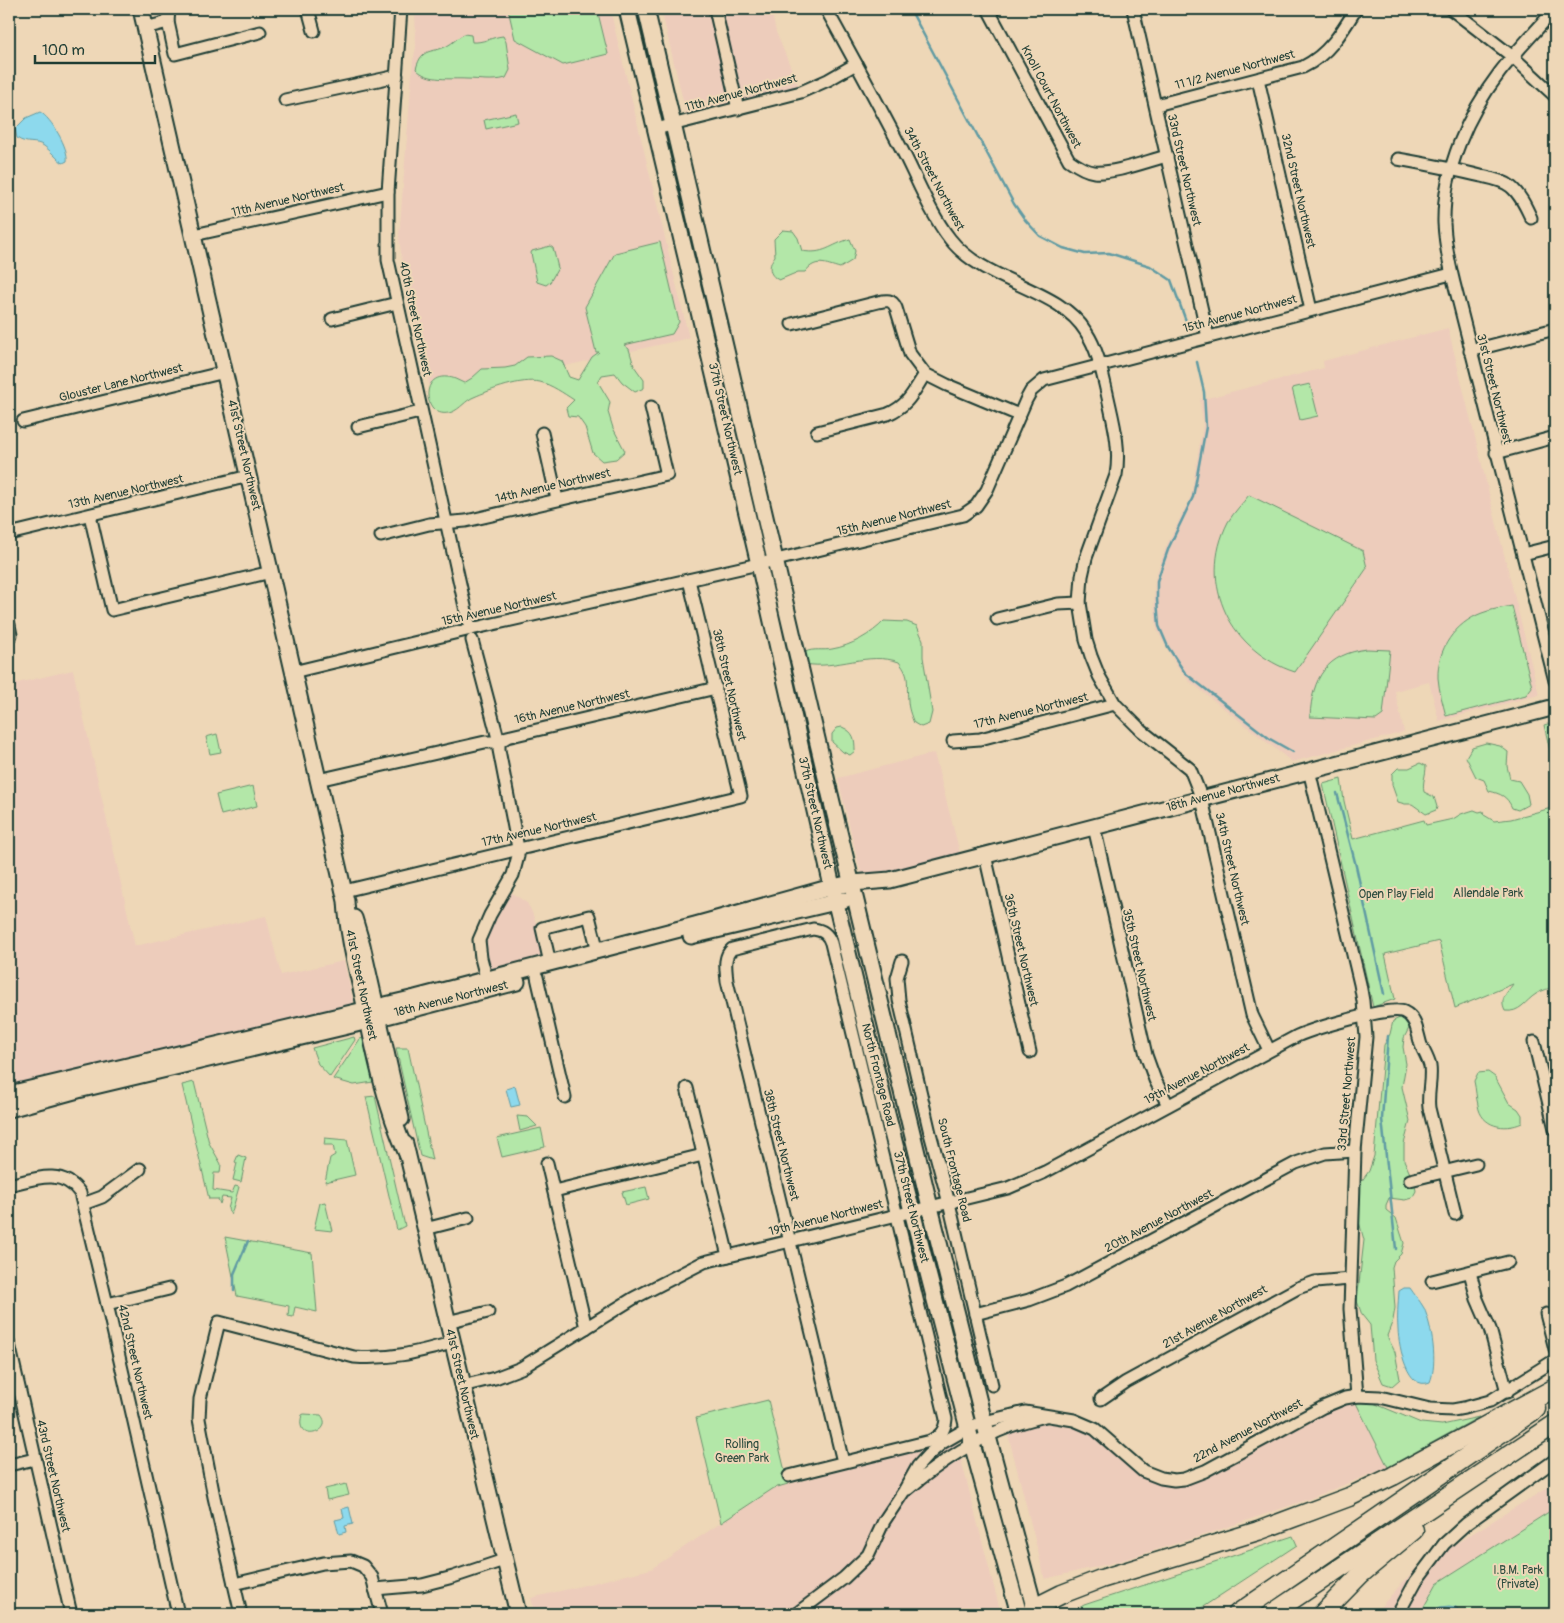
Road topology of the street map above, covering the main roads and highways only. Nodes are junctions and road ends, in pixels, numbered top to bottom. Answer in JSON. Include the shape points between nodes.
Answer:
{"nodes":[{"id":1,"x":141,"y":9,"type":"edge"},
{"id":2,"x":627,"y":9,"type":"edge"},
{"id":3,"x":646,"y":9,"type":"edge"},
{"id":4,"x":1555,"y":708,"type":"edge"},
{"id":5,"x":832,"y":887,"type":"junction"},
{"id":6,"x":854,"y":890,"type":"junction"},
{"id":7,"x":836,"y":902,"type":"junction"},
{"id":8,"x":487,"y":984,"type":"junction"},
{"id":9,"x":372,"y":1013,"type":"junction"},
{"id":10,"x":9,"y":1094,"type":"edge"},
{"id":11,"x":9,"y":1109,"type":"edge"},
{"id":12,"x":1555,"y":1388,"type":"edge"},
{"id":13,"x":1555,"y":1396,"type":"edge"},
{"id":14,"x":1555,"y":1425,"type":"edge"},
{"id":15,"x":1028,"y":1613,"type":"edge"},
{"id":16,"x":518,"y":1614,"type":"edge"},
{"id":17,"x":1237,"y":1614,"type":"edge"},
{"id":18,"x":1271,"y":1614,"type":"edge"},
{"id":19,"x":1322,"y":1614,"type":"edge"}],
"edges":[{"from":1,"to":9,"type":"main road","name":"41st Street Northwest","via":[[345,896],[350,937]]},
{"from":2,"to":5,"type":"main road","name":"37th Street Northwest","via":[[760,564]]},
{"from":3,"to":6,"type":"main road","name":"37th Street Northwest"},
{"from":4,"to":6,"type":"main road","name":"18th Avenue Northwest"},
{"from":5,"to":6,"type":"main road","name":"18th Avenue Northwest"},
{"from":5,"to":7,"type":"main road","name":"37th Street Northwest"},
{"from":5,"to":8,"type":"main road","name":"18th Avenue Northwest","via":[[550,963]]},
{"from":6,"to":7,"type":"main road","name":"18th Avenue Northwest"},
{"from":6,"to":15,"type":"main road","name":"37th Street Northwest"},
{"from":7,"to":8,"type":"main road","name":"18th Avenue Northwest","via":[[537,977]]},
{"from":7,"to":15,"type":"main road","name":"37th Street Northwest","via":[[904,1213],[972,1444]]},
{"from":8,"to":9,"type":"main road","name":"18th Avenue Northwest"},
{"from":9,"to":10,"type":"main road","name":"18th Avenue Northwest"},
{"from":9,"to":11,"type":"main road","name":"18th Avenue Northwest"},
{"from":9,"to":16,"type":"main road","name":"41st Street Northwest","via":[[389,1106],[407,1154]]},
{"from":12,"to":15,"type":"highway","via":[[1349,1497],[1258,1531],[1101,1579],[1062,1594]]},
{"from":13,"to":17,"type":"highway"},
{"from":14,"to":18,"type":"highway"},
{"from":14,"to":19,"type":"highway","via":[[1402,1539],[1361,1574]]}]}
